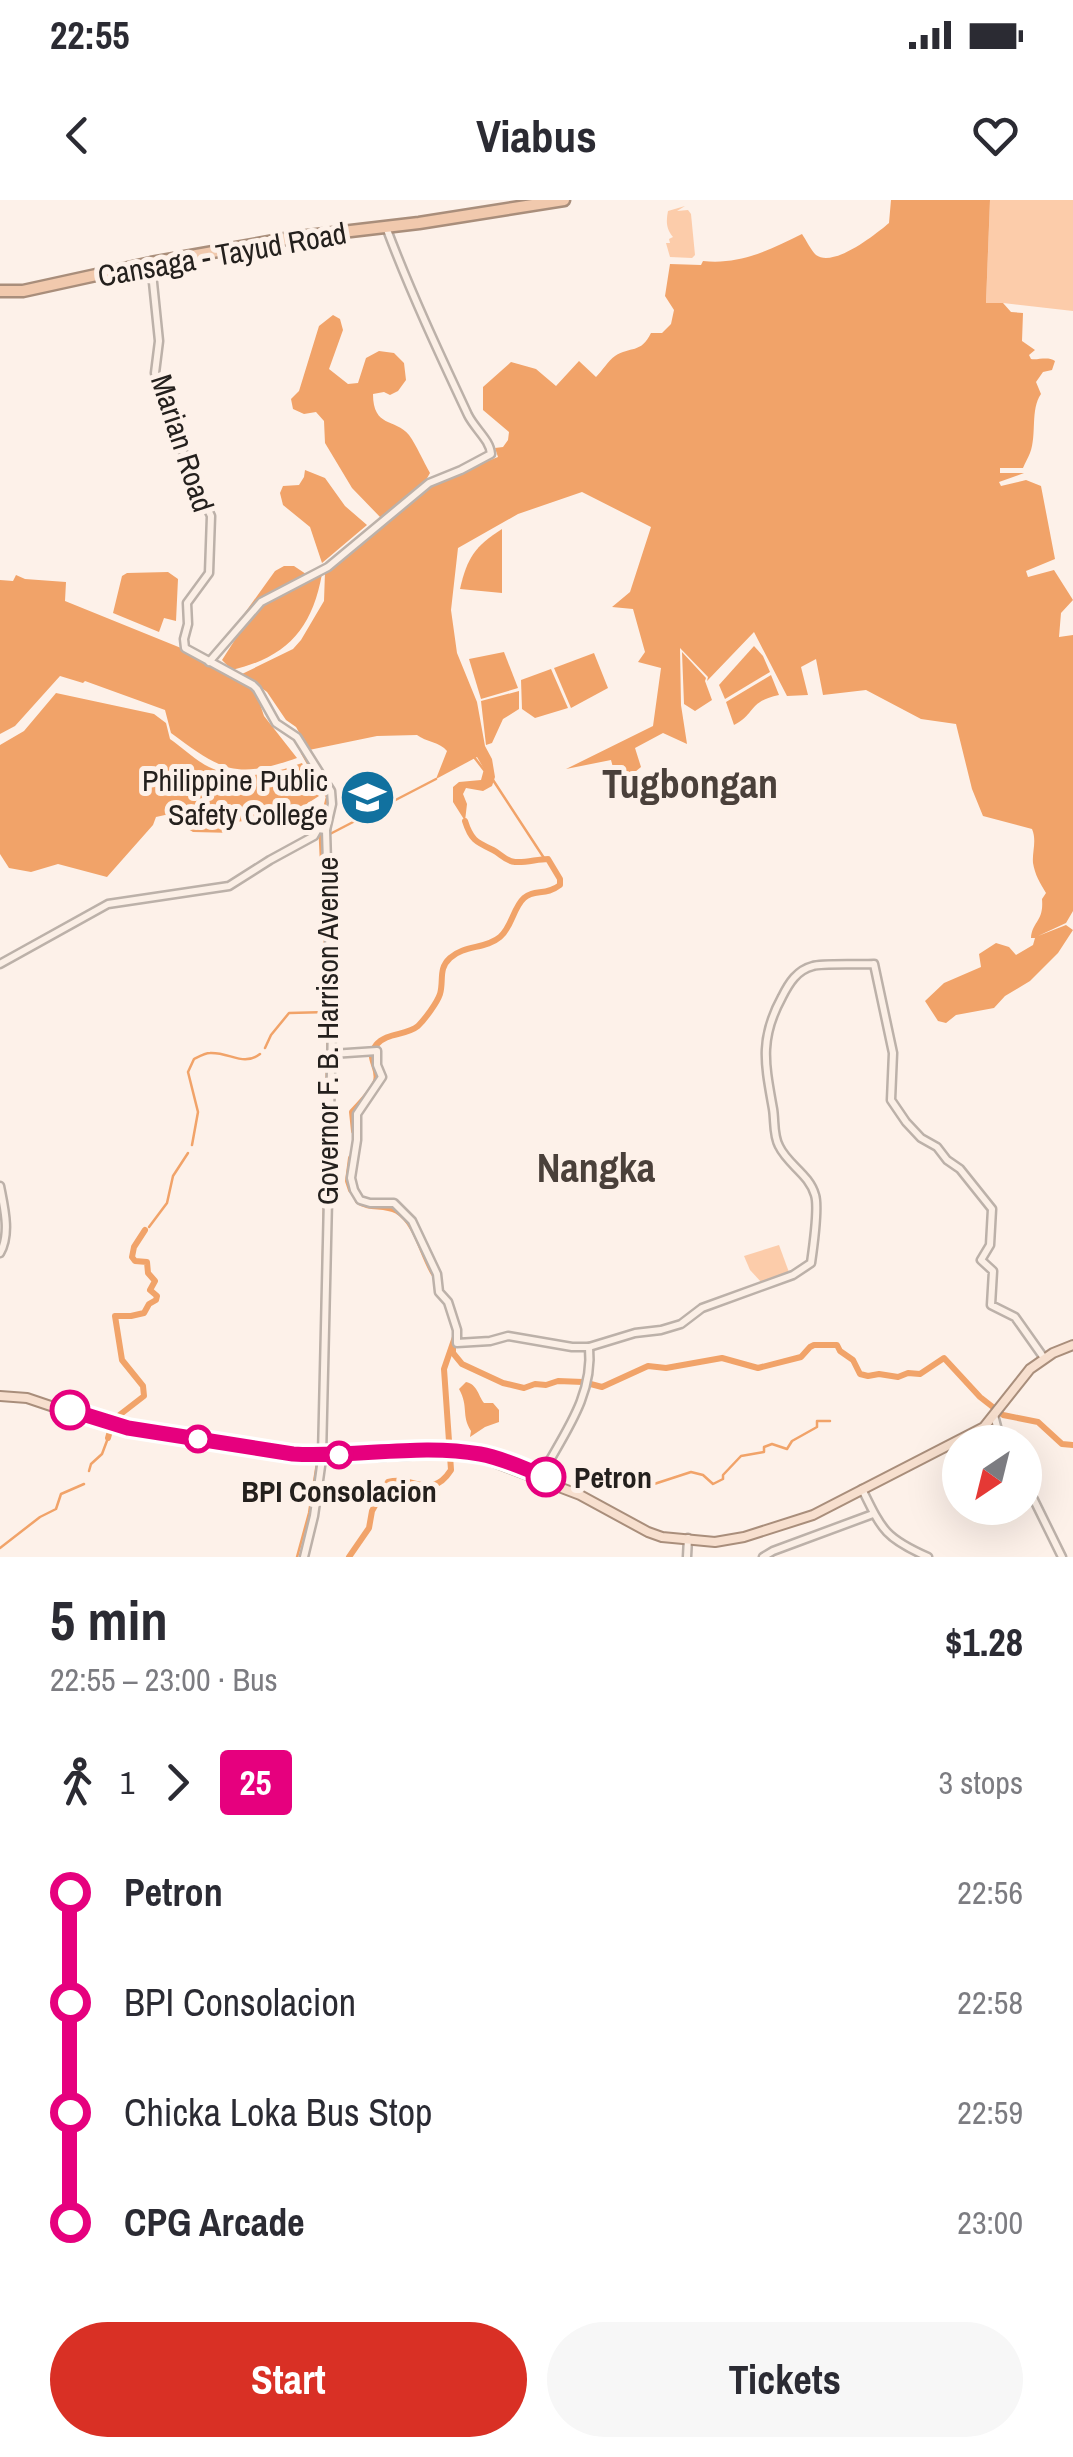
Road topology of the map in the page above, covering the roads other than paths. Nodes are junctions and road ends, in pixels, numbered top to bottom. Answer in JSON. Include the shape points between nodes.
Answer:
{"nodes":[{"id":1,"x":564,"y":200,"type":"edge"},
{"id":2,"x":385,"y":226,"type":"junction"},
{"id":3,"x":151,"y":263,"type":"junction"},
{"id":4,"x":0,"y":291,"type":"edge"},
{"id":5,"x":209,"y":662,"type":"junction"},
{"id":6,"x":322,"y":829,"type":"junction"},
{"id":7,"x":0,"y":964,"type":"edge"},
{"id":8,"x":332,"y":1054,"type":"junction"},
{"id":9,"x":0,"y":1186,"type":"edge"},
{"id":10,"x":0,"y":1254,"type":"edge"},
{"id":11,"x":1073,"y":1345,"type":"edge"},
{"id":12,"x":589,"y":1347,"type":"junction"},
{"id":13,"x":1044,"y":1358,"type":"junction"},
{"id":14,"x":0,"y":1395,"type":"edge"},
{"id":15,"x":997,"y":1412,"type":"junction"},
{"id":16,"x":986,"y":1424,"type":"junction"},
{"id":17,"x":999,"y":1425,"type":"edge"},
{"id":18,"x":319,"y":1457,"type":"junction"},
{"id":19,"x":542,"y":1477,"type":"junction"},
{"id":20,"x":862,"y":1489,"type":"junction"},
{"id":21,"x":873,"y":1514,"type":"junction"},
{"id":22,"x":803,"y":1518,"type":"junction"},
{"id":23,"x":1042,"y":1518,"type":"edge"},
{"id":24,"x":688,"y":1539,"type":"junction"},
{"id":25,"x":304,"y":1557,"type":"edge"},
{"id":26,"x":688,"y":1557,"type":"edge"},
{"id":27,"x":763,"y":1557,"type":"edge"},
{"id":28,"x":928,"y":1557,"type":"edge"},
{"id":29,"x":1062,"y":1557,"type":"edge"}],
"edges":[{"from":1,"to":2,"type":"highway","name":"Cansaga - Tayud Road"},
{"from":2,"to":3,"type":"highway","name":"Cansaga - Tayud Road"},
{"from":2,"to":5,"type":"street","via":[[490,456],[429,483],[328,566],[261,602]]},
{"from":3,"to":4,"type":"highway","name":"Cansaga - Tayud Road"},
{"from":3,"to":5,"type":"street","name":"Marian Road","via":[[157,383],[211,516],[209,573],[187,604],[184,641],[188,651]]},
{"from":5,"to":6,"type":"street","name":"Governor F. B. Harrison Avenue","via":[[257,689],[276,723],[297,737],[329,788],[332,804]]},
{"from":6,"to":7,"type":"street","via":[[230,886],[108,904]]},
{"from":6,"to":8,"type":"street","name":"Governor F. B. Harrison Avenue"},
{"from":8,"to":12,"type":"street","via":[[374,1052],[382,1077],[357,1114],[352,1187],[363,1202],[394,1203],[412,1221],[448,1302],[458,1343],[508,1336]]},
{"from":8,"to":18,"type":"street","name":"Governor F. B. Harrison Avenue"},
{"from":9,"to":10,"type":"street","via":[[6,1241]]},
{"from":11,"to":13,"type":"main road"},
{"from":12,"to":13,"type":"street","via":[[681,1324],[702,1308],[793,1276],[813,1261],[818,1206],[810,1182],[776,1141],[766,1038],[796,974],[815,964],[874,964],[893,1054],[891,1100],[993,1211],[990,1245],[981,1260],[993,1271],[990,1305],[1015,1318]]},
{"from":12,"to":19,"type":"street","via":[[587,1396]]},
{"from":13,"to":15,"type":"main road"},
{"from":14,"to":18,"type":"main road","via":[[32,1397],[111,1425]]},
{"from":15,"to":16,"type":"main road"},
{"from":15,"to":17,"type":"street"},
{"from":16,"to":20,"type":"main road"},
{"from":16,"to":22,"type":"main road"},
{"from":18,"to":19,"type":"main road","via":[[450,1453],[493,1457]]},
{"from":18,"to":25,"type":"street","name":"Governor F. B. Harrison Avenue"},
{"from":19,"to":24,"type":"main road","via":[[648,1528]]},
{"from":20,"to":21,"type":"street"},
{"from":20,"to":22,"type":"main road"},
{"from":21,"to":27,"type":"street"},
{"from":21,"to":28,"type":"street","via":[[896,1541]]},
{"from":22,"to":24,"type":"main road","via":[[744,1535]]},
{"from":23,"to":29,"type":"street"},
{"from":24,"to":26,"type":"street"}]}
